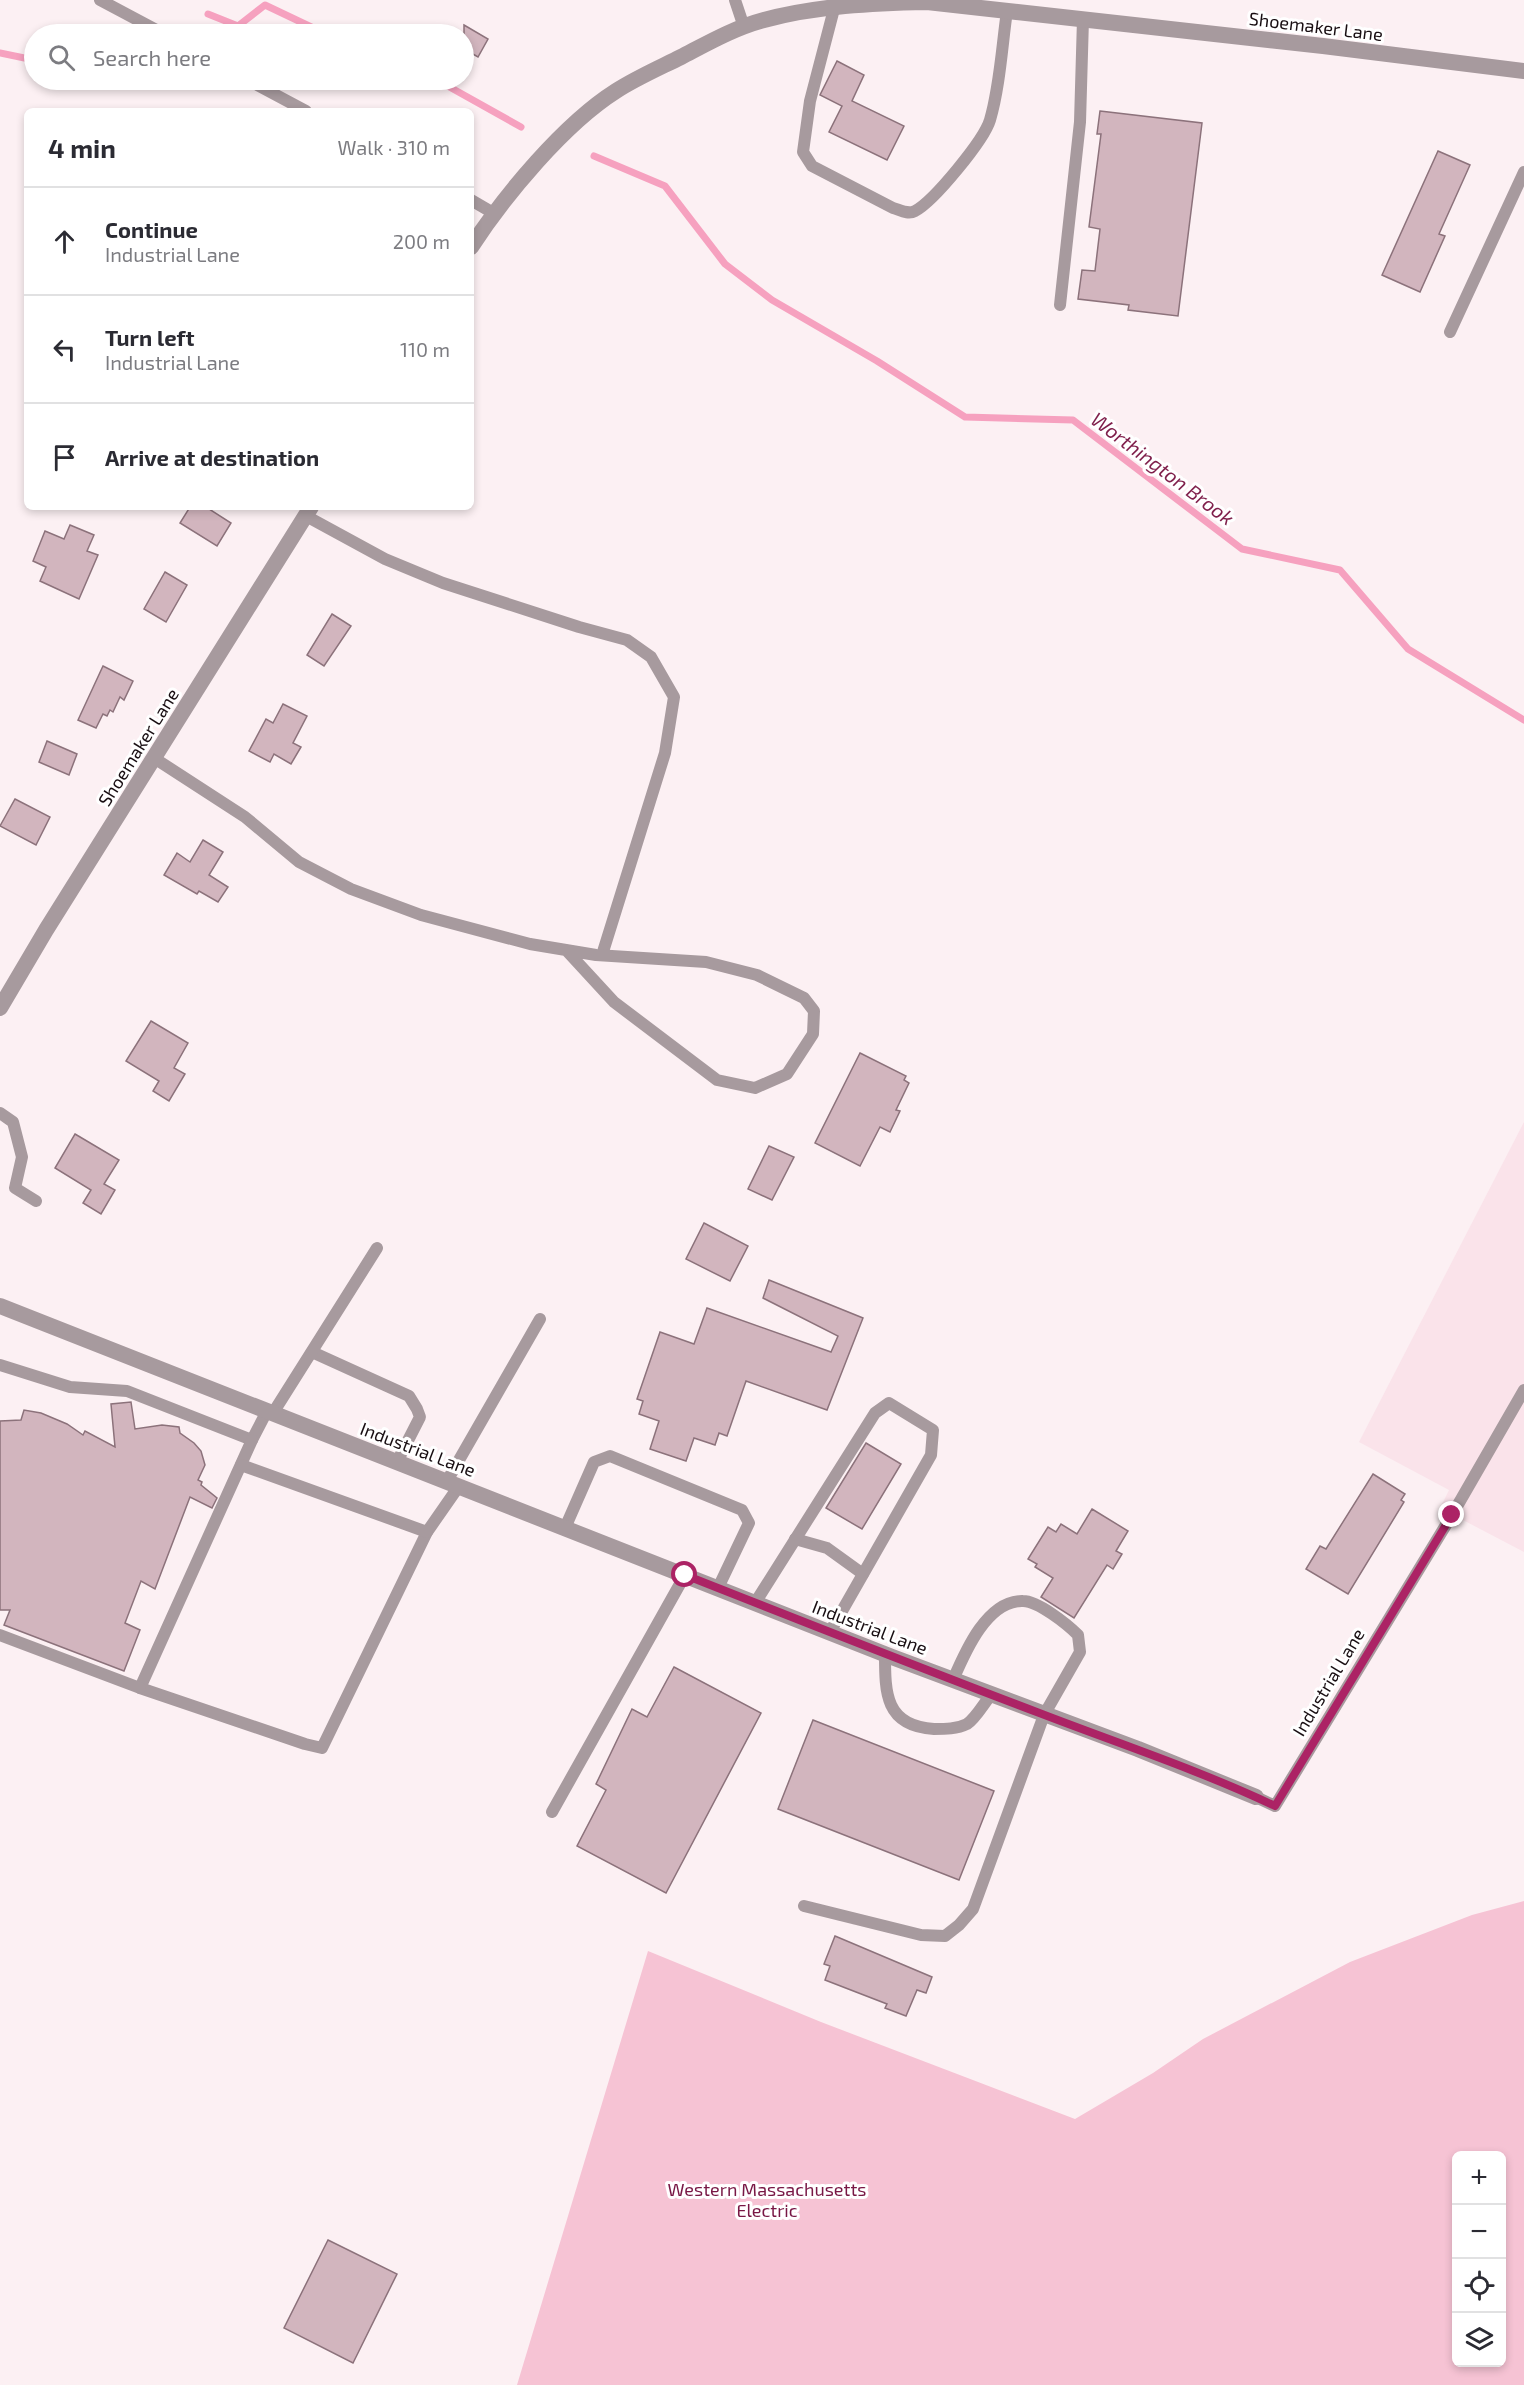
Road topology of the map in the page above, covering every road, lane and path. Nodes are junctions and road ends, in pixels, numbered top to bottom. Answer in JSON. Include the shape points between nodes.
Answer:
{"nodes":[{"id":1,"x":100,"y":0,"type":"edge"},
{"id":2,"x":735,"y":0,"type":"edge"},
{"id":3,"x":868,"y":3,"type":"edge"},
{"id":4,"x":834,"y":9,"type":"junction"},
{"id":5,"x":1006,"y":11,"type":"junction"},
{"id":6,"x":1083,"y":19,"type":"junction"},
{"id":7,"x":145,"y":24,"type":"edge"},
{"id":8,"x":744,"y":27,"type":"junction"},
{"id":9,"x":1524,"y":70,"type":"edge"},
{"id":10,"x":267,"y":90,"type":"edge"},
{"id":11,"x":300,"y":108,"type":"edge"},
{"id":12,"x":1524,"y":172,"type":"edge"},
{"id":13,"x":474,"y":202,"type":"edge"},
{"id":14,"x":495,"y":214,"type":"junction"},
{"id":15,"x":474,"y":243,"type":"edge"},
{"id":16,"x":1060,"y":304,"type":"dead end"},
{"id":17,"x":1450,"y":332,"type":"dead end"},
{"id":18,"x":308,"y":512,"type":"edge"},
{"id":19,"x":154,"y":758,"type":"junction"},
{"id":20,"x":567,"y":951,"type":"junction"},
{"id":21,"x":602,"y":955,"type":"junction"},
{"id":22,"x":0,"y":1008,"type":"edge"},
{"id":23,"x":0,"y":1113,"type":"edge"},
{"id":24,"x":36,"y":1201,"type":"dead end"},
{"id":25,"x":377,"y":1248,"type":"dead end"},
{"id":26,"x":0,"y":1306,"type":"edge"},
{"id":27,"x":540,"y":1318,"type":"dead end"},
{"id":28,"x":312,"y":1352,"type":"junction"},
{"id":29,"x":0,"y":1365,"type":"edge"},
{"id":30,"x":1524,"y":1390,"type":"edge"},
{"id":31,"x":270,"y":1412,"type":"junction"},
{"id":32,"x":252,"y":1440,"type":"junction"},
{"id":33,"x":397,"y":1462,"type":"junction"},
{"id":34,"x":241,"y":1465,"type":"junction"},
{"id":35,"x":453,"y":1484,"type":"junction"},
{"id":36,"x":565,"y":1528,"type":"junction"},
{"id":37,"x":427,"y":1532,"type":"junction"},
{"id":38,"x":795,"y":1539,"type":"junction"},
{"id":39,"x":863,"y":1574,"type":"junction"},
{"id":40,"x":685,"y":1575,"type":"junction"},
{"id":41,"x":718,"y":1588,"type":"junction"},
{"id":42,"x":755,"y":1603,"type":"junction"},
{"id":43,"x":830,"y":1632,"type":"junction"},
{"id":44,"x":0,"y":1635,"type":"edge"},
{"id":45,"x":885,"y":1654,"type":"junction"},
{"id":46,"x":953,"y":1680,"type":"junction"},
{"id":47,"x":140,"y":1688,"type":"junction"},
{"id":48,"x":991,"y":1695,"type":"junction"},
{"id":49,"x":1044,"y":1715,"type":"junction"},
{"id":50,"x":1256,"y":1797,"type":"joint"},
{"id":51,"x":552,"y":1812,"type":"dead end"},
{"id":52,"x":804,"y":1906,"type":"dead end"}],
"edges":[{"from":1,"to":7,"type":"lane"},
{"from":2,"to":8,"type":"lane"},
{"from":3,"to":4,"type":"street","name":"Shoemaker Lane"},
{"from":3,"to":5,"type":"street","name":"Shoemaker Lane","via":[[927,2]]},
{"from":4,"to":5,"type":"lane","via":[[810,101],[803,152],[812,166],[906,212],[914,212],[930,198],[970,154],[990,121]]},
{"from":4,"to":8,"type":"street","name":"Shoemaker Lane","via":[[779,16]]},
{"from":5,"to":6,"type":"street","name":"Shoemaker Lane"},
{"from":6,"to":9,"type":"street","name":"Shoemaker Lane"},
{"from":6,"to":16,"type":"lane","via":[[1080,122]]},
{"from":8,"to":14,"type":"street","name":"Shoemaker Lane","via":[[615,91],[562,136]]},
{"from":10,"to":11,"type":"lane"},
{"from":12,"to":17,"type":"lane"},
{"from":13,"to":14,"type":"lane"},
{"from":14,"to":15,"type":"street","name":"Shoemaker Lane"},
{"from":18,"to":19,"type":"street","name":"Shoemaker Lane"},
{"from":18,"to":21,"type":"lane","via":[[385,559],[504,604],[627,640],[651,657],[674,697],[665,753]]},
{"from":19,"to":20,"type":"lane","via":[[245,817],[299,862],[336,883],[421,915]]},
{"from":19,"to":22,"type":"street","name":"Shoemaker Lane"},
{"from":20,"to":21,"type":"lane"},
{"from":20,"to":21,"type":"lane","via":[[614,1002],[717,1080],[755,1088],[787,1074],[813,1034],[814,1011],[804,998],[758,975],[706,962]]},
{"from":23,"to":24,"type":"lane","via":[[12,1122],[22,1157],[15,1188]]},
{"from":25,"to":28,"type":"lane"},
{"from":26,"to":31,"type":"street","name":"Industrial Lane"},
{"from":27,"to":35,"type":"lane"},
{"from":28,"to":31,"type":"lane"},
{"from":28,"to":33,"type":"lane","via":[[409,1396],[420,1417]]},
{"from":29,"to":32,"type":"lane","via":[[70,1387],[127,1391]]},
{"from":30,"to":50,"type":"lane","name":"Industrial Lane","via":[[1275,1806]]},
{"from":31,"to":32,"type":"lane"},
{"from":31,"to":33,"type":"street","name":"Industrial Lane"},
{"from":32,"to":34,"type":"lane"},
{"from":33,"to":35,"type":"street","name":"Industrial Lane"},
{"from":34,"to":37,"type":"lane"},
{"from":34,"to":47,"type":"lane"},
{"from":35,"to":36,"type":"street","name":"Industrial Lane"},
{"from":35,"to":37,"type":"lane"},
{"from":36,"to":40,"type":"street","name":"Industrial Lane"},
{"from":36,"to":41,"type":"lane","via":[[594,1462],[610,1456],[742,1510],[749,1523]]},
{"from":37,"to":47,"type":"lane","via":[[322,1748]]},
{"from":38,"to":39,"type":"lane","via":[[827,1548]]},
{"from":38,"to":39,"type":"lane","via":[[875,1413],[889,1403],[933,1430],[931,1455]]},
{"from":38,"to":42,"type":"lane"},
{"from":39,"to":43,"type":"lane"},
{"from":40,"to":41,"type":"street","name":"Industrial Lane"},
{"from":40,"to":51,"type":"lane"},
{"from":41,"to":42,"type":"street","name":"Industrial Lane"},
{"from":42,"to":43,"type":"street","name":"Industrial Lane"},
{"from":43,"to":45,"type":"street","name":"Industrial Lane"},
{"from":44,"to":47,"type":"lane"},
{"from":45,"to":46,"type":"street","name":"Industrial Lane"},
{"from":45,"to":48,"type":"lane","via":[[885,1690],[893,1710],[908,1723],[948,1730],[967,1723]]},
{"from":46,"to":48,"type":"street","name":"Industrial Lane"},
{"from":46,"to":49,"type":"lane","via":[[966,1648],[983,1624],[1005,1605],[1025,1601],[1061,1618],[1078,1635],[1080,1652]]},
{"from":48,"to":49,"type":"street","name":"Industrial Lane"},
{"from":49,"to":50,"type":"street","name":"Industrial Lane"},
{"from":49,"to":52,"type":"lane","via":[[973,1909],[959,1925],[945,1936],[921,1935]]}]}
